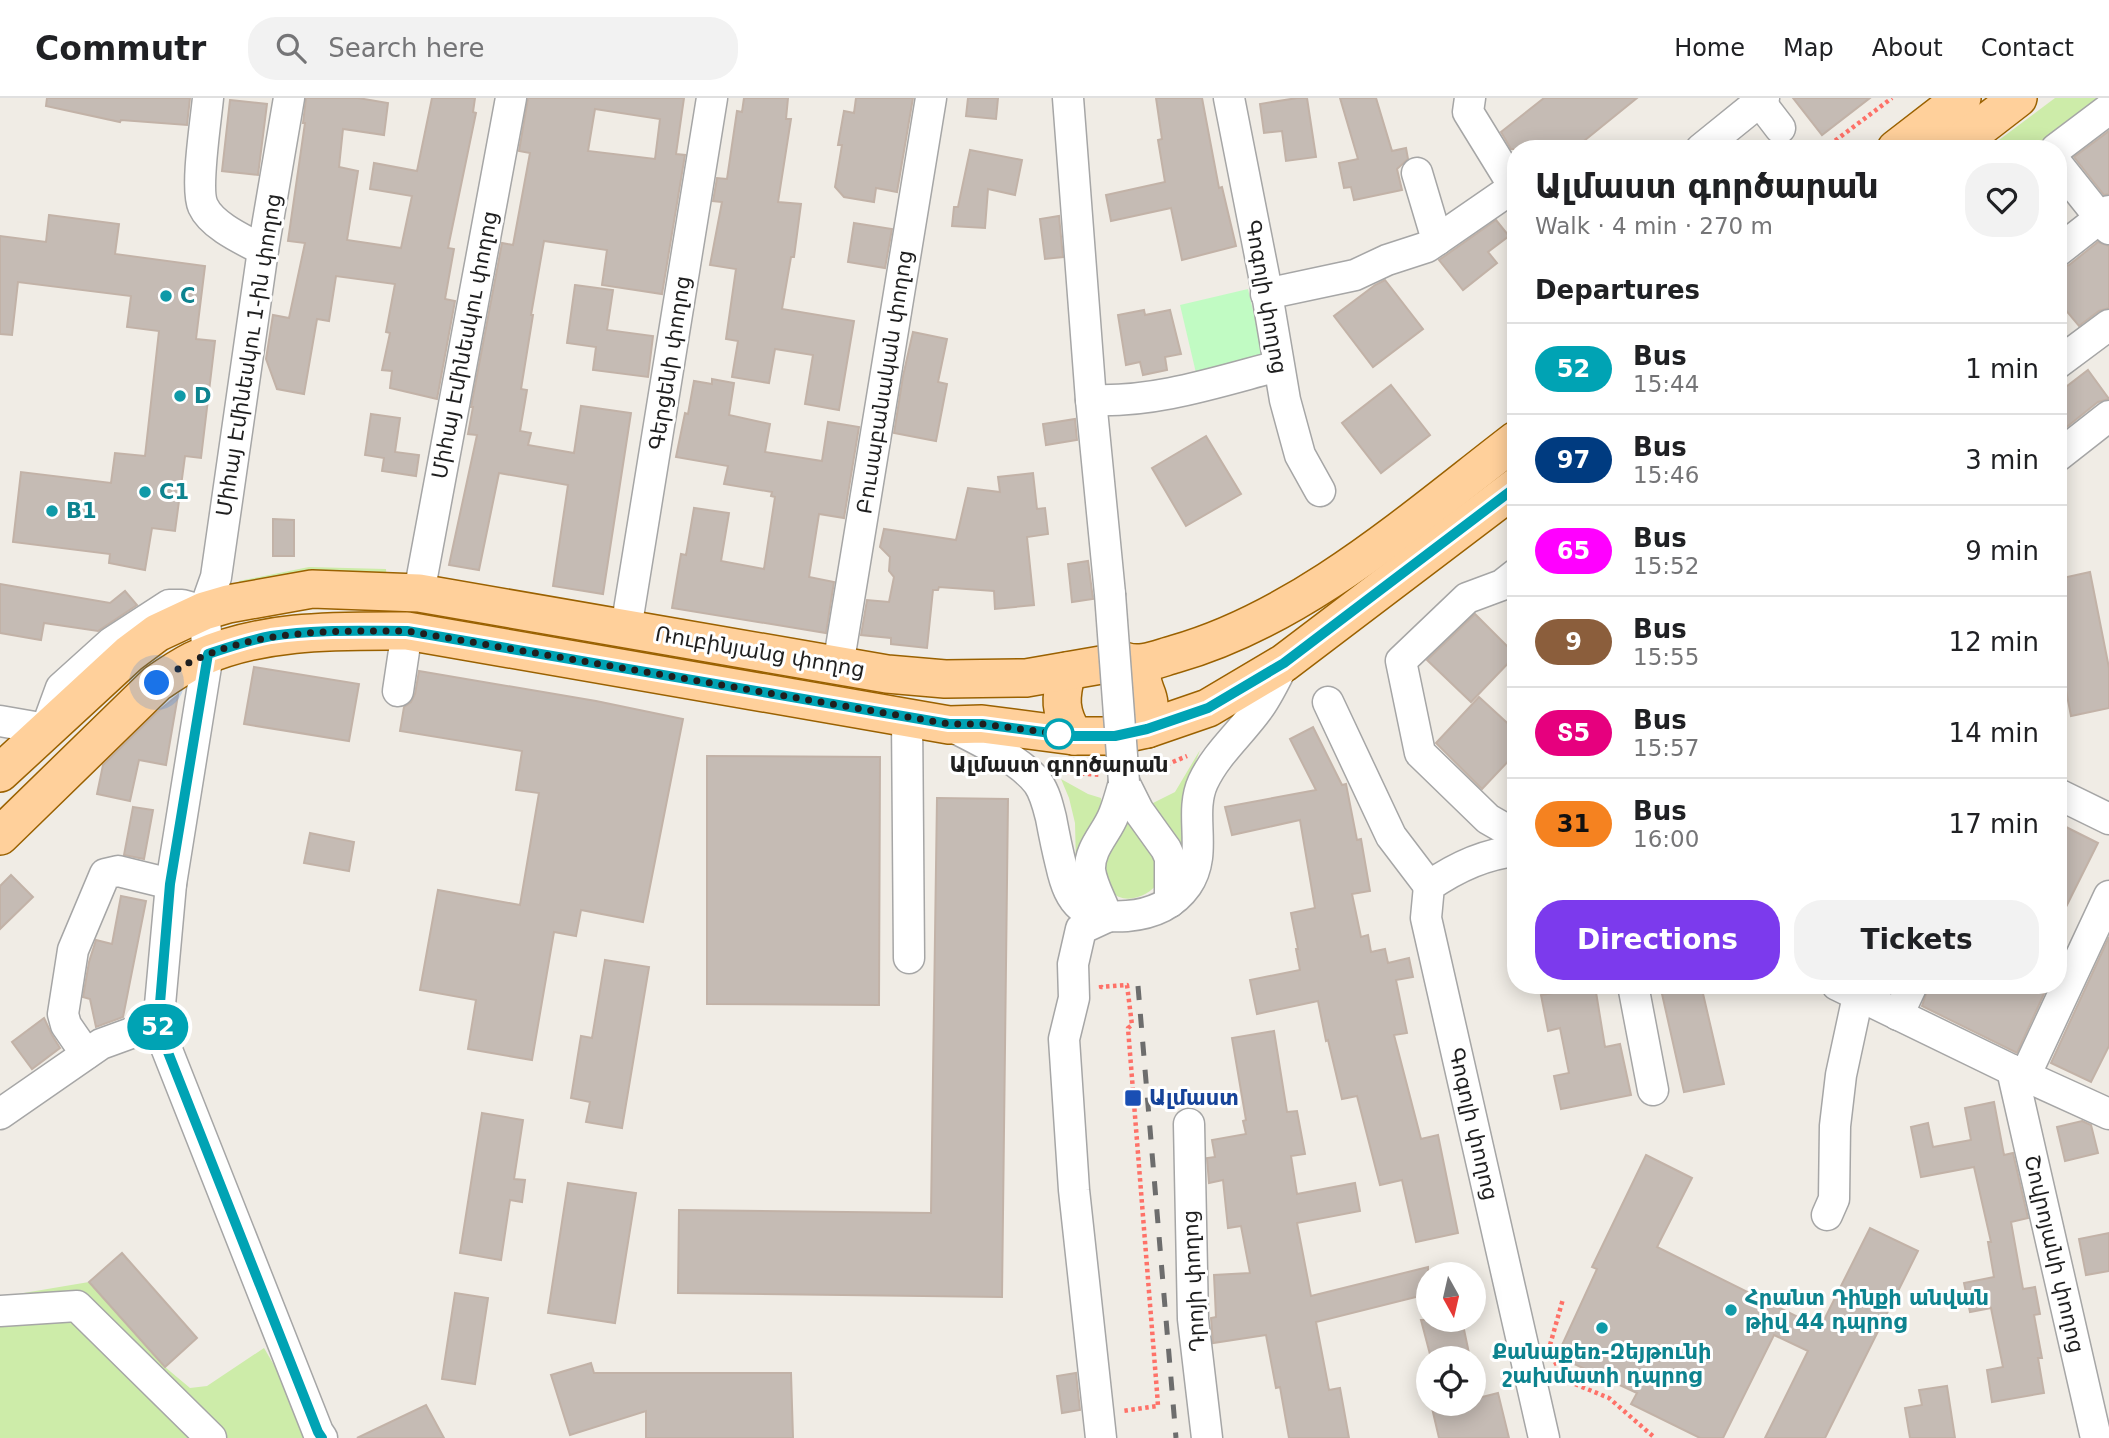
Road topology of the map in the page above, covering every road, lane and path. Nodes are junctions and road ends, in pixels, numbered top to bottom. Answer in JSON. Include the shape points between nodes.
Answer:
{"nodes":[{"id":1,"x":208,"y":98,"type":"edge"},
{"id":2,"x":289,"y":98,"type":"edge"},
{"id":3,"x":512,"y":98,"type":"edge"},
{"id":4,"x":712,"y":98,"type":"edge"},
{"id":5,"x":931,"y":98,"type":"edge"},
{"id":6,"x":1068,"y":98,"type":"edge"},
{"id":7,"x":1229,"y":98,"type":"edge"},
{"id":8,"x":1470,"y":98,"type":"edge"},
{"id":9,"x":1892,"y":98,"type":"edge"},
{"id":10,"x":1962,"y":98,"type":"edge"},
{"id":11,"x":2018,"y":98,"type":"edge"},
{"id":12,"x":1760,"y":99,"type":"edge"},
{"id":13,"x":2109,"y":109,"type":"edge"},
{"id":14,"x":1780,"y":128,"type":"dead end"},
{"id":15,"x":1712,"y":140,"type":"edge"},
{"id":16,"x":1836,"y":140,"type":"edge"},
{"id":17,"x":1908,"y":140,"type":"edge"},
{"id":18,"x":1964,"y":140,"type":"edge"},
{"id":19,"x":2067,"y":141,"type":"edge"},
{"id":20,"x":1417,"y":173,"type":"dead end"},
{"id":21,"x":1507,"y":175,"type":"edge"},
{"id":22,"x":2067,"y":175,"type":"edge"},
{"id":23,"x":1507,"y":193,"type":"edge"},
{"id":24,"x":2106,"y":219,"type":"edge"},
{"id":25,"x":1437,"y":240,"type":"junction"},
{"id":26,"x":2067,"y":245,"type":"edge"},
{"id":27,"x":263,"y":250,"type":"junction"},
{"id":28,"x":1266,"y":294,"type":"junction"},
{"id":29,"x":2109,"y":325,"type":"edge"},
{"id":30,"x":2067,"y":356,"type":"edge"},
{"id":31,"x":1278,"y":366,"type":"junction"},
{"id":32,"x":1091,"y":400,"type":"junction"},
{"id":33,"x":2109,"y":416,"type":"edge"},
{"id":34,"x":1507,"y":447,"type":"edge"},
{"id":35,"x":2067,"y":449,"type":"edge"},
{"id":36,"x":1320,"y":491,"type":"dead end"},
{"id":37,"x":1507,"y":494,"type":"edge"},
{"id":38,"x":1507,"y":586,"type":"edge"},
{"id":39,"x":419,"y":593,"type":"junction"},
{"id":40,"x":204,"y":611,"type":"junction"},
{"id":41,"x":626,"y":629,"type":"junction"},
{"id":42,"x":407,"y":631,"type":"junction"},
{"id":43,"x":208,"y":654,"type":"junction"},
{"id":44,"x":1284,"y":663,"type":"junction"},
{"id":45,"x":1136,"y":665,"type":"junction"},
{"id":46,"x":838,"y":666,"type":"junction"},
{"id":47,"x":1067,"y":671,"type":"junction"},
{"id":48,"x":398,"y":691,"type":"dead end"},
{"id":49,"x":1328,"y":702,"type":"dead end"},
{"id":50,"x":907,"y":716,"type":"junction"},
{"id":51,"x":0,"y":721,"type":"edge"},
{"id":52,"x":949,"y":724,"type":"junction"},
{"id":53,"x":46,"y":729,"type":"junction"},
{"id":54,"x":1147,"y":729,"type":"junction"},
{"id":55,"x":1074,"y":736,"type":"junction"},
{"id":56,"x":0,"y":773,"type":"edge"},
{"id":57,"x":1124,"y":782,"type":"junction"},
{"id":58,"x":2067,"y":798,"type":"edge"},
{"id":59,"x":2109,"y":819,"type":"edge"},
{"id":60,"x":0,"y":836,"type":"edge"},
{"id":61,"x":1507,"y":843,"type":"edge"},
{"id":62,"x":1507,"y":848,"type":"edge"},
{"id":63,"x":170,"y":884,"type":"junction"},
{"id":64,"x":1429,"y":886,"type":"junction"},
{"id":65,"x":2109,"y":896,"type":"edge"},
{"id":66,"x":1170,"y":902,"type":"junction"},
{"id":67,"x":1107,"y":917,"type":"junction"},
{"id":68,"x":909,"y":958,"type":"dead end"},
{"id":69,"x":1099,"y":975,"type":"dead end"},
{"id":70,"x":2067,"y":978,"type":"edge"},
{"id":71,"x":1635,"y":994,"type":"edge"},
{"id":72,"x":1847,"y":994,"type":"edge"},
{"id":73,"x":1855,"y":994,"type":"edge"},
{"id":74,"x":1908,"y":994,"type":"edge"},
{"id":75,"x":2059,"y":994,"type":"edge"},
{"id":76,"x":1898,"y":1015,"type":"junction"},
{"id":77,"x":158,"y":1027,"type":"junction"},
{"id":78,"x":86,"y":1054,"type":"junction"},
{"id":79,"x":2018,"y":1073,"type":"junction"},
{"id":80,"x":1653,"y":1090,"type":"dead end"},
{"id":81,"x":0,"y":1114,"type":"edge"},
{"id":82,"x":2109,"y":1115,"type":"edge"},
{"id":83,"x":1189,"y":1124,"type":"dead end"},
{"id":84,"x":1827,"y":1215,"type":"dead end"},
{"id":85,"x":1563,"y":1299,"type":"dead end"},
{"id":86,"x":0,"y":1311,"type":"edge"},
{"id":87,"x":1548,"y":1349,"type":"dead end"},
{"id":88,"x":1554,"y":1360,"type":"dead end"},
{"id":89,"x":1531,"y":1380,"type":"junction"},
{"id":90,"x":1565,"y":1380,"type":"junction"},
{"id":91,"x":1100,"y":1425,"type":"edge"},
{"id":92,"x":211,"y":1438,"type":"edge"},
{"id":93,"x":322,"y":1438,"type":"edge"},
{"id":94,"x":1207,"y":1438,"type":"edge"},
{"id":95,"x":1544,"y":1438,"type":"edge"},
{"id":96,"x":1655,"y":1438,"type":"edge"},
{"id":97,"x":2096,"y":1438,"type":"edge"}],
"edges":[{"from":1,"to":27,"type":"street","via":[[199,189],[203,207],[223,229]]},
{"from":2,"to":27,"type":"street","name":"Միհայ Էմինեսկու 1-ին փողոց"},
{"from":3,"to":39,"type":"street","name":"Միհայ Էմինեսկու փողոց"},
{"from":4,"to":41,"type":"street","name":"Գերցենի փողոց"},
{"from":5,"to":46,"type":"street","name":"Բուսաբանական փողոց"},
{"from":6,"to":32,"type":"street"},
{"from":7,"to":28,"type":"street","name":"Գոգոլի փողոց"},
{"from":8,"to":21,"type":"street","via":[[1468,112]]},
{"from":9,"to":16,"type":"path"},
{"from":10,"to":17,"type":"main road"},
{"from":11,"to":18,"type":"main road"},
{"from":12,"to":14,"type":"street"},
{"from":12,"to":15,"type":"street"},
{"from":13,"to":19,"type":"street"},
{"from":20,"to":25,"type":"street"},
{"from":22,"to":24,"type":"street"},
{"from":23,"to":25,"type":"street"},
{"from":24,"to":26,"type":"street"},
{"from":25,"to":28,"type":"street","via":[[1355,275]]},
{"from":27,"to":40,"type":"street","name":"Միհայ Էմինեսկու 1-ին փողոց","via":[[216,577]]},
{"from":28,"to":31,"type":"street","name":"Գոգոլի փողոց"},
{"from":29,"to":30,"type":"street"},
{"from":31,"to":32,"type":"street","via":[[1182,391]]},
{"from":31,"to":36,"type":"street","name":"Գոգոլի փողոց","via":[[1300,455]]},
{"from":32,"to":57,"type":"street","bridge":true},
{"from":33,"to":35,"type":"street"},
{"from":34,"to":45,"type":"main road","name":"Ռուբինյանց փողոց","via":[[1356,562],[1309,592],[1235,631]]},
{"from":37,"to":44,"type":"main road","name":"Ռուբինյանց փողոց"},
{"from":38,"to":61,"type":"street","via":[[1467,598],[1401,661],[1420,753]]},
{"from":39,"to":40,"type":"main road","name":"Ռուբինյանց փողոց","via":[[312,589]]},
{"from":39,"to":41,"type":"main road","name":"Ռուբինյանց փողոց"},
{"from":40,"to":43,"type":"street"},
{"from":40,"to":53,"type":"main road","name":"Ռուբինյանց փողոց","via":[[119,651]]},
{"from":41,"to":46,"type":"main road","name":"Ռուբինյանց փողոց"},
{"from":42,"to":43,"type":"main road","name":"Ռուբինյանց փողոց","via":[[269,636]]},
{"from":42,"to":48,"type":"street"},
{"from":42,"to":50,"type":"main road","name":"Ռուբինյանց փողոց"},
{"from":43,"to":60,"type":"main road","name":"Ռուբինյանց փողոց","via":[[157,683]]},
{"from":43,"to":63,"type":"street"},
{"from":44,"to":54,"type":"main road","name":"Ռուբինյանց փողոց","via":[[1208,708]]},
{"from":44,"to":66,"type":"street","via":[[1259,708],[1204,781],[1198,797],[1198,855],[1188,884]]},
{"from":45,"to":47,"type":"main road","name":"Ռուբինյանց փողոց","via":[[1124,661]]},
{"from":45,"to":54,"type":"main road","via":[[1132,670],[1142,675],[1149,705]]},
{"from":46,"to":47,"type":"main road","name":"Ռուբինյանց փողոց","via":[[945,679],[1026,678]]},
{"from":47,"to":55,"type":"main road","via":[[1061,696],[1064,719]]},
{"from":49,"to":64,"type":"street","via":[[1391,836]]},
{"from":50,"to":52,"type":"main road","name":"Ռուբինյանց փողոց"},
{"from":50,"to":68,"type":"street"},
{"from":51,"to":53,"type":"street"},
{"from":52,"to":55,"type":"main road","name":"Ռուբինյանց փողոց"},
{"from":52,"to":67,"type":"street","via":[[993,747],[1038,783],[1071,897],[1080,907]]},
{"from":53,"to":56,"type":"main road","name":"Ռուբինյանց փողոց"},
{"from":54,"to":55,"type":"main road","name":"Ռուբինյանց փողոց","via":[[1115,736]]},
{"from":57,"to":66,"type":"street","via":[[1170,858]]},
{"from":57,"to":67,"type":"street","via":[[1090,868]]},
{"from":58,"to":59,"type":"street"},
{"from":62,"to":64,"type":"street","via":[[1451,871]]},
{"from":63,"to":77,"type":"street"},
{"from":63,"to":78,"type":"street","via":[[118,870],[105,874],[74,950],[63,1014]]},
{"from":64,"to":89,"type":"street","name":"Գոգոլի փողոց","via":[[1426,918]]},
{"from":65,"to":70,"type":"street"},
{"from":66,"to":67,"type":"street","via":[[1134,915]]},
{"from":67,"to":91,"type":"street","via":[[1081,929],[1073,964],[1074,998],[1064,1039],[1074,1190]]},
{"from":69,"to":91,"type":"path","via":[[1101,987],[1128,985],[1158,1406]]},
{"from":71,"to":80,"type":"street"},
{"from":72,"to":84,"type":"street","via":[[1835,1126],[1834,1199]]},
{"from":73,"to":76,"type":"street"},
{"from":74,"to":76,"type":"street"},
{"from":75,"to":79,"type":"street"},
{"from":76,"to":79,"type":"street"},
{"from":77,"to":78,"type":"street","via":[[101,1044]]},
{"from":77,"to":93,"type":"street"},
{"from":78,"to":81,"type":"street"},
{"from":79,"to":82,"type":"street"},
{"from":79,"to":97,"type":"street","name":"Շովրոյանի փողոց"},
{"from":83,"to":94,"type":"street","name":"Դրոյի փողոց","via":[[1193,1319]]},
{"from":85,"to":87,"type":"path"},
{"from":86,"to":92,"type":"street","via":[[77,1306]]},
{"from":88,"to":90,"type":"path"},
{"from":89,"to":90,"type":"path"},
{"from":89,"to":95,"type":"street","name":"Գոգոլի փողոց"},
{"from":90,"to":96,"type":"path","via":[[1609,1398]]}]}
